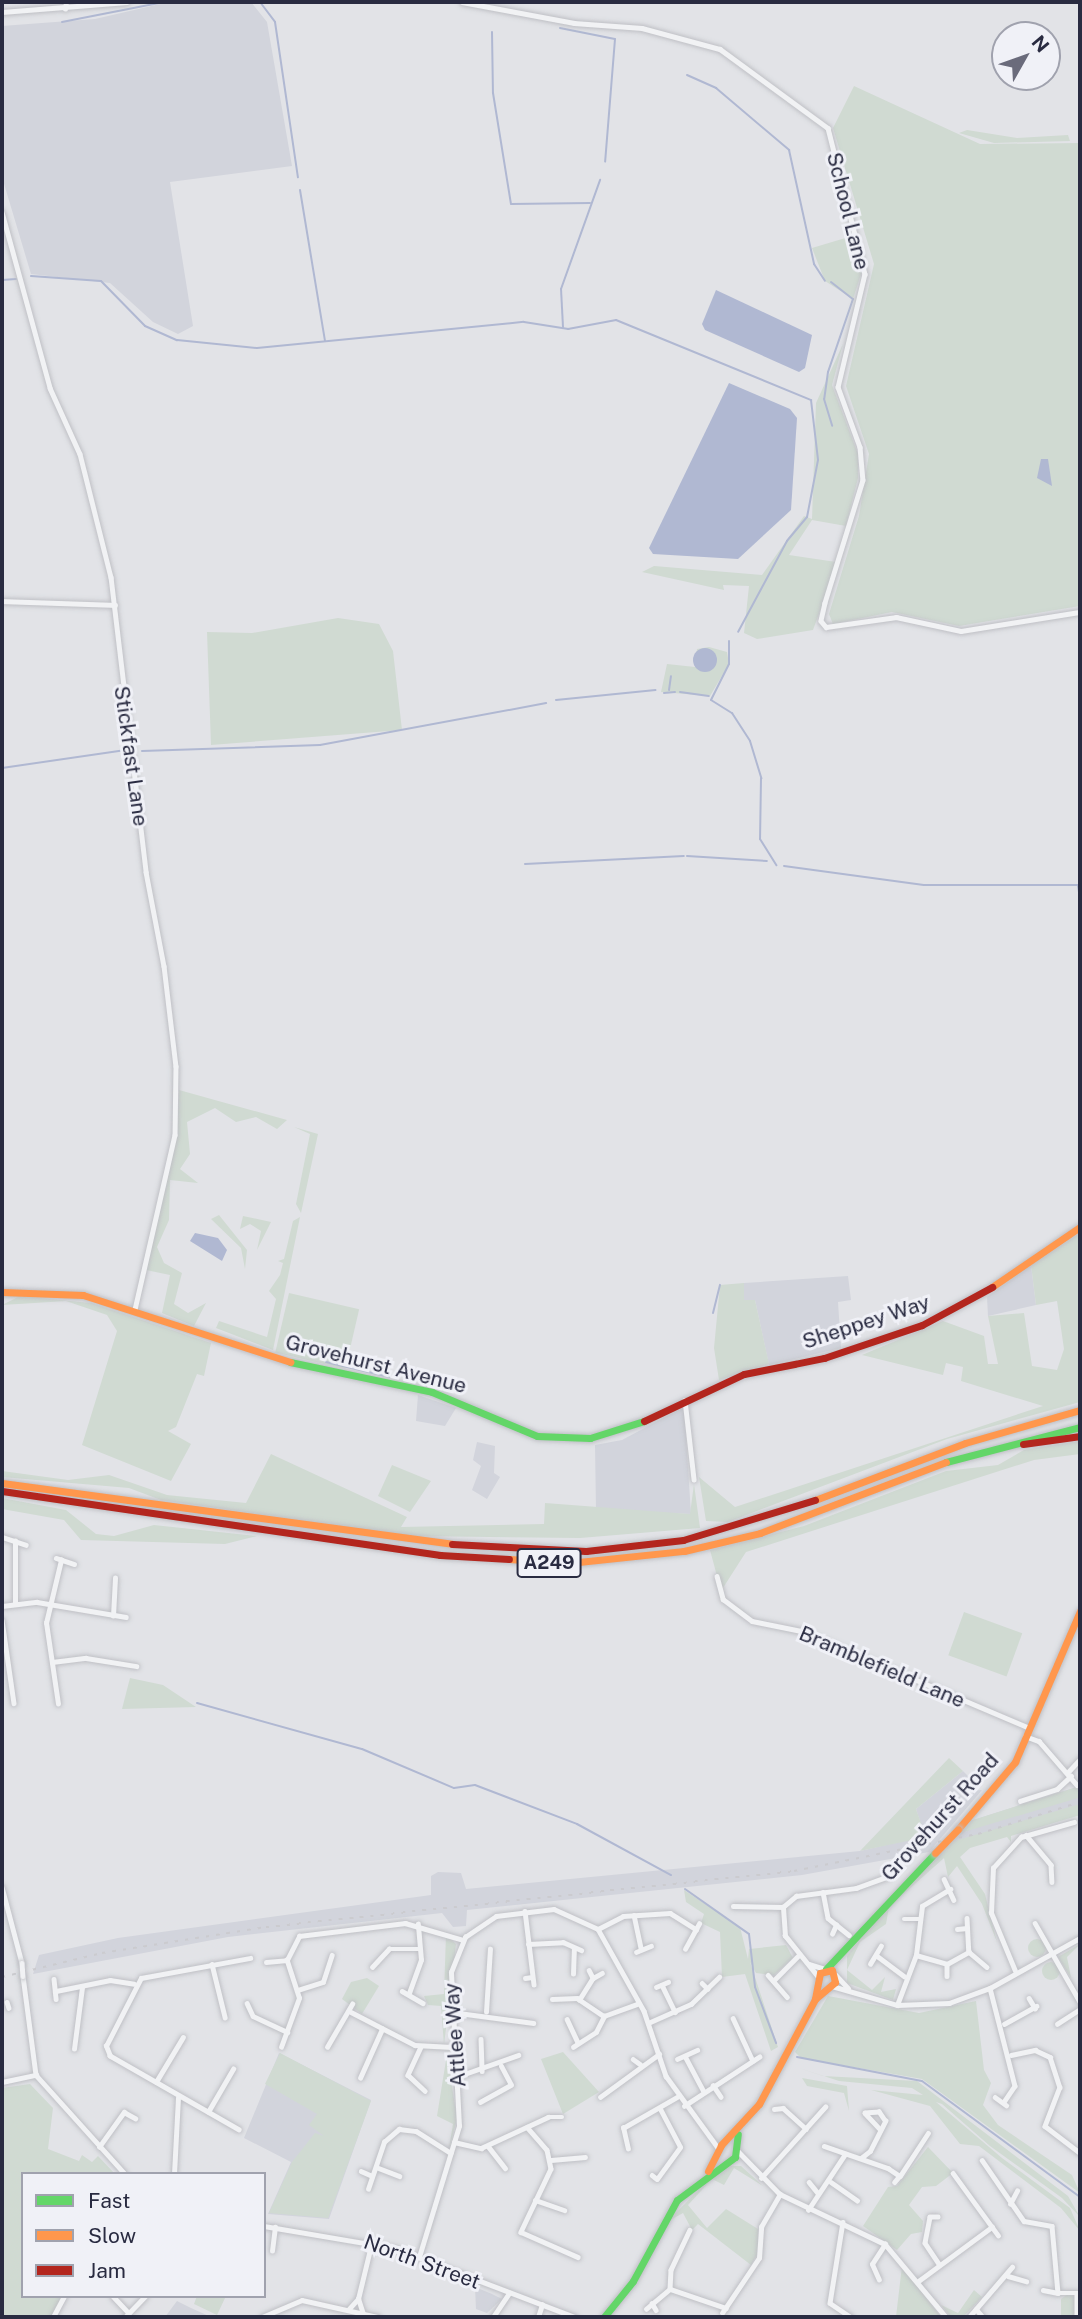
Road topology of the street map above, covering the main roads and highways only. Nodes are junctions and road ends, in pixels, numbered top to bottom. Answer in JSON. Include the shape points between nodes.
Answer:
{"nodes":[{"id":1,"x":1080,"y":1227,"type":"edge"},
{"id":2,"x":2,"y":1292,"type":"edge"},
{"id":3,"x":685,"y":1399,"type":"joint"},
{"id":4,"x":1080,"y":1410,"type":"edge"},
{"id":5,"x":1080,"y":1416,"type":"edge"},
{"id":6,"x":1080,"y":1427,"type":"edge"},
{"id":7,"x":1080,"y":1436,"type":"edge"},
{"id":8,"x":965,"y":1443,"type":"junction"},
{"id":9,"x":971,"y":1453,"type":"junction"},
{"id":10,"x":2,"y":1483,"type":"edge"},
{"id":11,"x":2,"y":1492,"type":"edge"},
{"id":12,"x":1080,"y":1611,"type":"edge"},
{"id":13,"x":840,"y":1958,"type":"junction"},
{"id":14,"x":825,"y":1969,"type":"junction"},
{"id":15,"x":836,"y":1974,"type":"junction"},
{"id":16,"x":819,"y":1979,"type":"junction"},
{"id":17,"x":830,"y":1986,"type":"junction"},
{"id":18,"x":815,"y":1998,"type":"junction"},
{"id":19,"x":738,"y":2133,"type":"junction"},
{"id":20,"x":726,"y":2142,"type":"junction"},
{"id":21,"x":737,"y":2148,"type":"junction"},
{"id":22,"x":719,"y":2152,"type":"junction"},
{"id":23,"x":729,"y":2160,"type":"junction"},
{"id":24,"x":708,"y":2171,"type":"junction"},
{"id":25,"x":604,"y":2317,"type":"edge"}],
"edges":[{"from":1,"to":3,"type":"main road","name":"Sheppey Way","via":[[932,1321],[847,1352],[744,1374]]},
{"from":2,"to":3,"type":"main road","name":"Grovehurst Avenue","via":[[53,1291],[135,1310],[304,1367],[432,1392],[537,1436],[612,1434]]},
{"from":4,"to":8,"type":"main road","number":"A249"},
{"from":5,"to":8,"type":"main road","number":"A249"},
{"from":6,"to":9,"type":"main road","number":"A249"},
{"from":7,"to":9,"type":"main road","number":"A249"},
{"from":8,"to":10,"type":"main road","number":"A249","via":[[755,1523],[684,1540],[586,1551],[429,1543]]},
{"from":9,"to":11,"type":"main road","number":"A249","via":[[760,1534],[684,1551],[569,1563],[461,1558]]},
{"from":12,"to":13,"type":"main road","name":"Grovehurst Road","bridge":true,"via":[[1011,1768]]},
{"from":13,"to":14,"type":"main road","name":"Grovehurst Road"},
{"from":13,"to":15,"type":"main road","name":"Grovehurst Road"},
{"from":14,"to":15,"type":"main road"},
{"from":14,"to":16,"type":"main road","name":"Grovehurst Road"},
{"from":15,"to":17,"type":"main road","name":"Grovehurst Road"},
{"from":16,"to":17,"type":"main road"},
{"from":16,"to":18,"type":"main road"},
{"from":17,"to":18,"type":"main road"},
{"from":18,"to":19,"type":"main road"},
{"from":19,"to":20,"type":"main road"},
{"from":19,"to":21,"type":"main road"},
{"from":20,"to":21,"type":"main road"},
{"from":20,"to":22,"type":"main road"},
{"from":21,"to":23,"type":"main road"},
{"from":22,"to":23,"type":"main road"},
{"from":22,"to":24,"type":"main road"},
{"from":23,"to":24,"type":"main road"},
{"from":24,"to":25,"type":"main road","via":[[670,2210],[634,2281]]}]}
